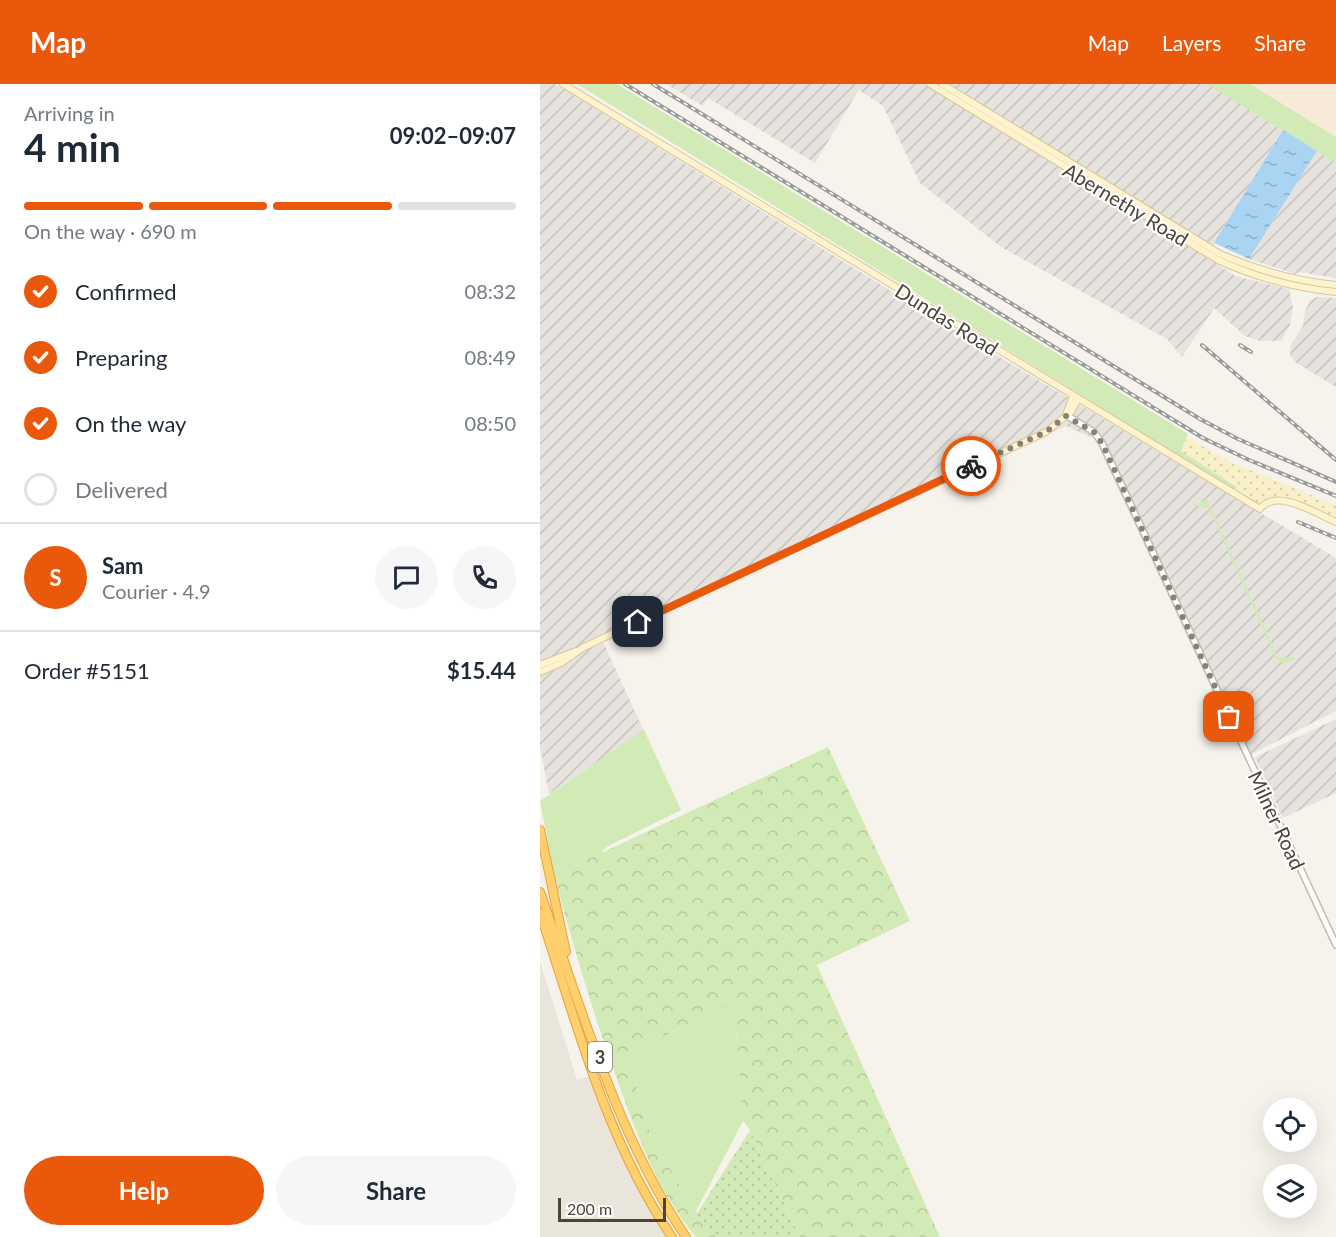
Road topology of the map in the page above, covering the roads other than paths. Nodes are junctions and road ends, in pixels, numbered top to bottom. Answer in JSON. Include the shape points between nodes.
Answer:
{"nodes":[{"id":1,"x":563,"y":84,"type":"edge"},
{"id":2,"x":930,"y":84,"type":"edge"},
{"id":3,"x":942,"y":84,"type":"edge"},
{"id":4,"x":966,"y":102,"type":"junction"},
{"id":5,"x":1219,"y":257,"type":"junction"},
{"id":6,"x":1336,"y":285,"type":"edge"},
{"id":7,"x":1336,"y":292,"type":"edge"},
{"id":8,"x":1075,"y":398,"type":"junction"},
{"id":9,"x":1066,"y":416,"type":"junction"},
{"id":10,"x":1336,"y":522,"type":"edge"},
{"id":11,"x":582,"y":649,"type":"junction"},
{"id":12,"x":540,"y":665,"type":"edge"},
{"id":13,"x":540,"y":672,"type":"edge"},
{"id":14,"x":540,"y":830,"type":"edge"},
{"id":15,"x":540,"y":892,"type":"edge"},
{"id":16,"x":540,"y":913,"type":"edge"},
{"id":17,"x":540,"y":929,"type":"edge"},
{"id":18,"x":1336,"y":945,"type":"edge"},
{"id":19,"x":562,"y":978,"type":"junction"},
{"id":20,"x":574,"y":986,"type":"junction"},
{"id":21,"x":672,"y":1237,"type":"edge"},
{"id":22,"x":686,"y":1237,"type":"edge"}],
"edges":[{"from":1,"to":8,"type":"main road","name":"Dundas Road"},
{"from":2,"to":4,"type":"main road","name":"Abernethy Road"},
{"from":3,"to":4,"type":"main road","name":"Abernethy Road"},
{"from":4,"to":5,"type":"main road","name":"Abernethy Road"},
{"from":5,"to":6,"type":"main road","name":"Abernethy Road","via":[[1303,281]]},
{"from":5,"to":7,"type":"main road","name":"Abernethy Road","via":[[1254,275]]},
{"from":8,"to":9,"type":"main road"},
{"from":8,"to":10,"type":"main road","name":"Dundas Road","via":[[1260,509],[1267,502],[1278,500]]},
{"from":9,"to":11,"type":"main road","via":[[1046,432]]},
{"from":9,"to":18,"type":"street","name":"Milner Road","via":[[1094,432],[1102,443]]},
{"from":11,"to":12,"type":"main road"},
{"from":11,"to":13,"type":"main road"},
{"from":14,"to":20,"type":"highway"},
{"from":15,"to":20,"type":"highway","number":"3"},
{"from":16,"to":19,"type":"highway","number":"3"},
{"from":17,"to":19,"type":"highway"},
{"from":19,"to":21,"type":"highway","number":"3","via":[[618,1140]]},
{"from":20,"to":22,"type":"highway","number":"3","via":[[633,1144]]}]}
